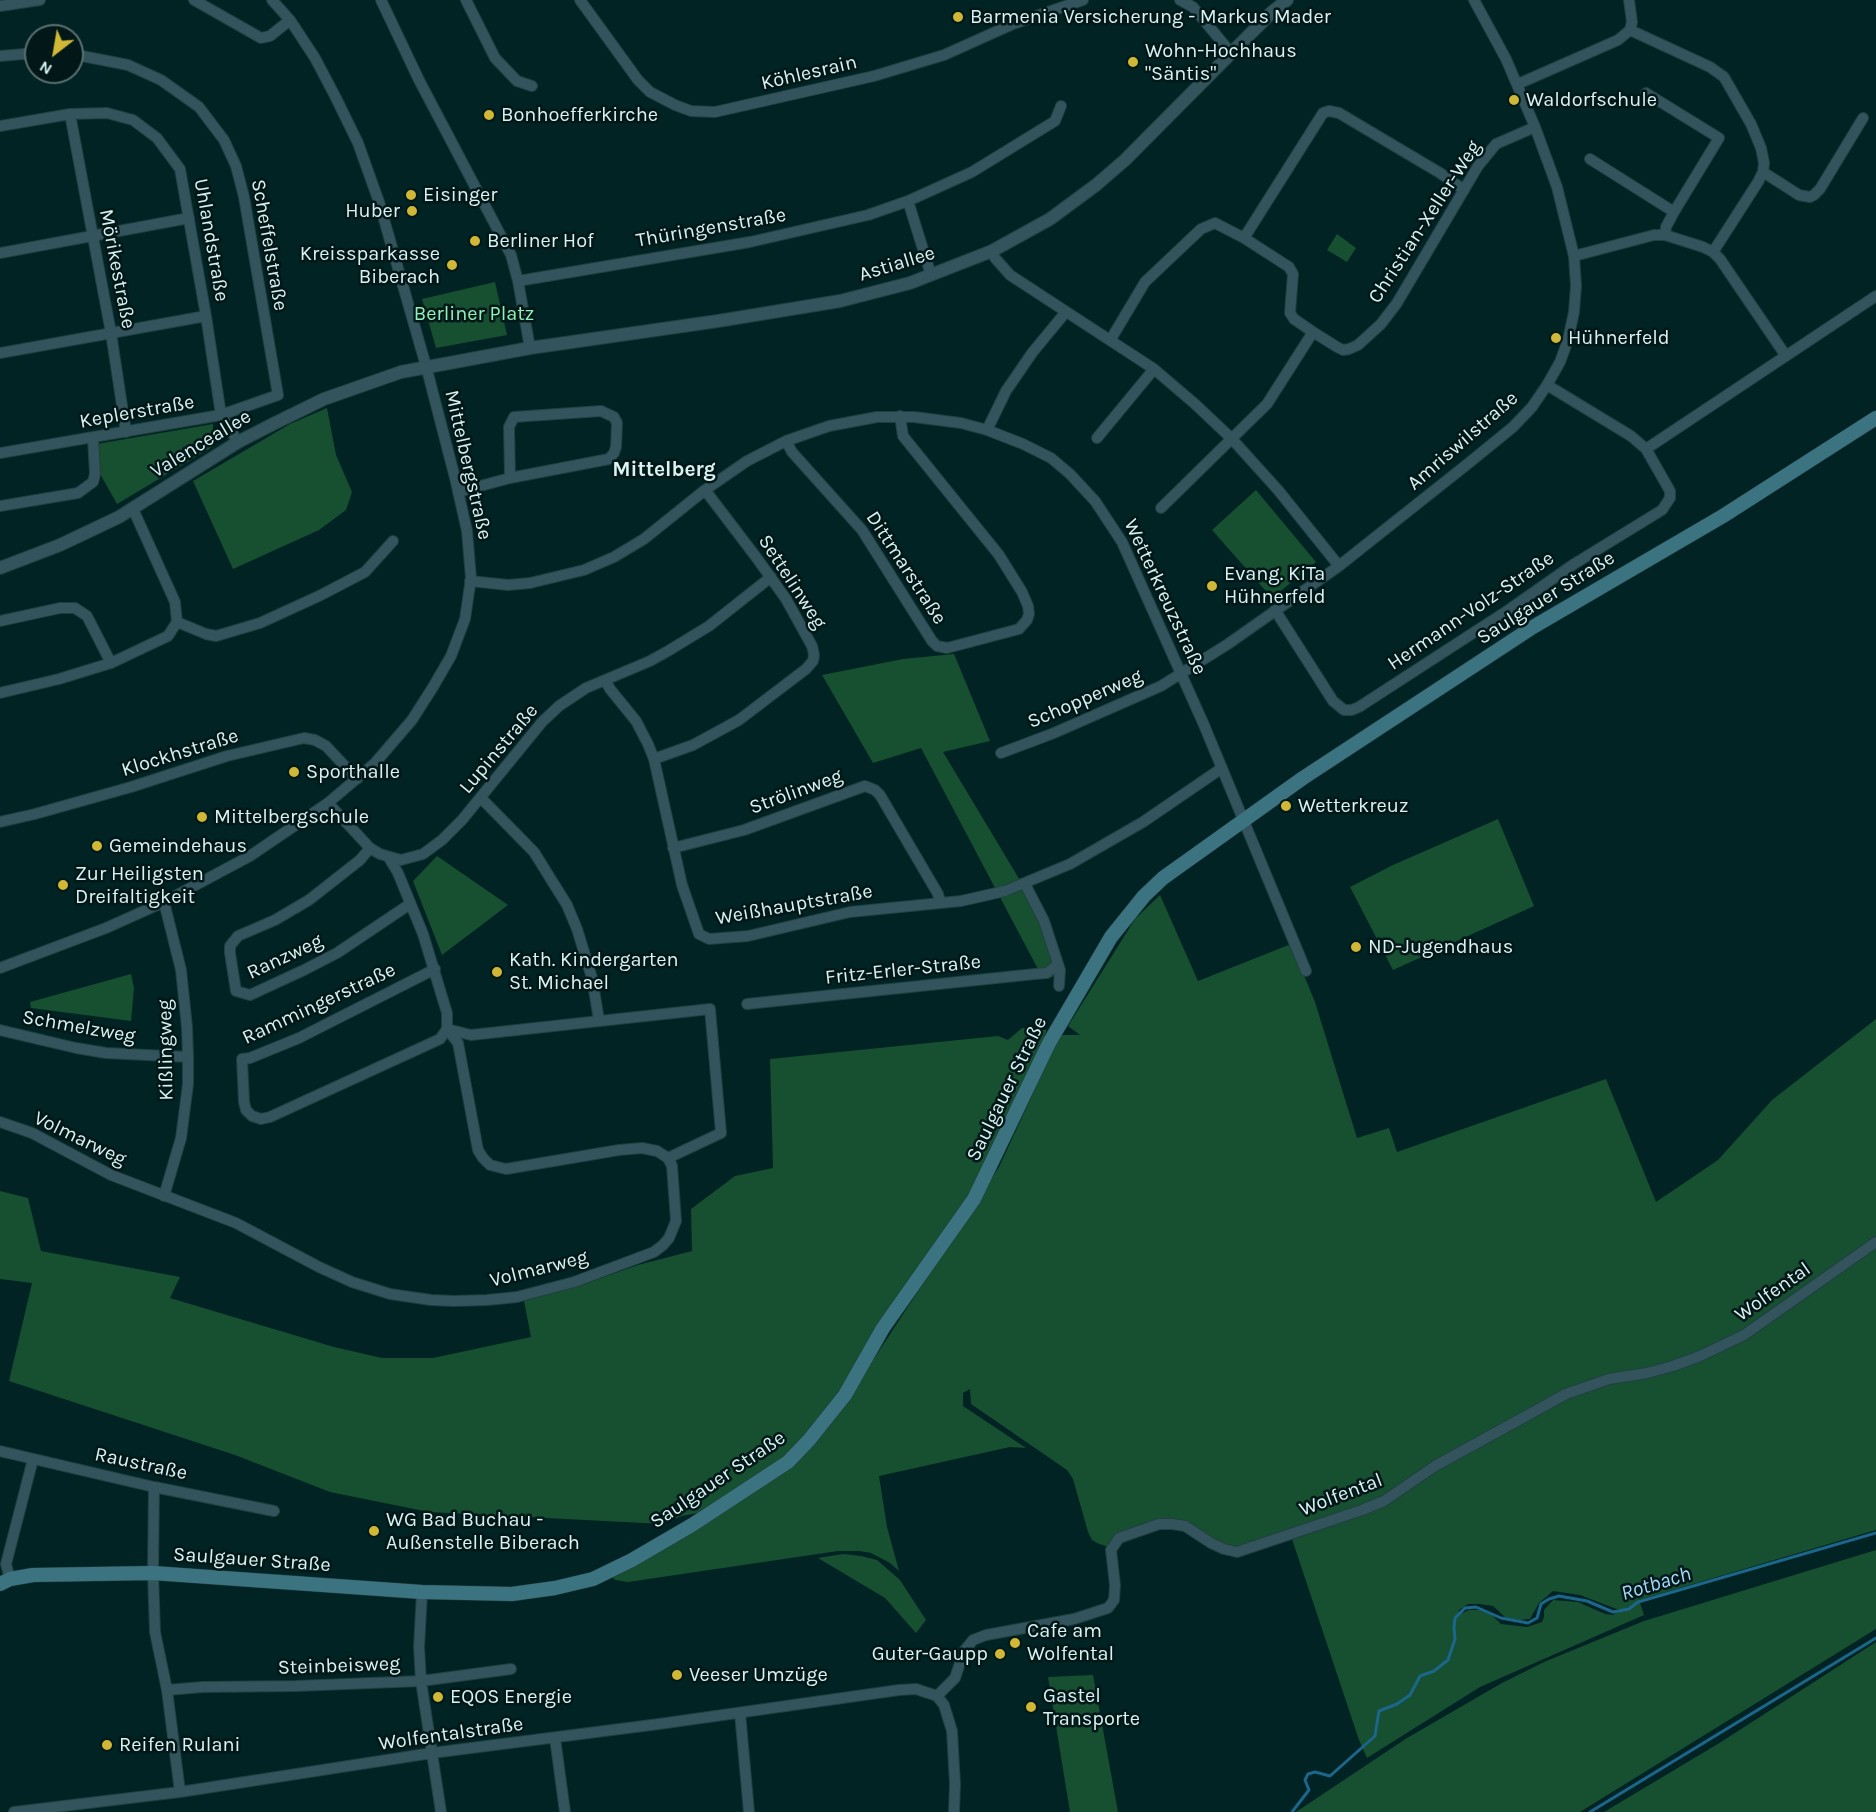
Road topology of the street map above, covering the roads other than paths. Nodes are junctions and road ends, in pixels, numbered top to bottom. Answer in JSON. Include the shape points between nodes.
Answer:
{"nodes":[{"id":1,"x":40,"y":0,"type":"edge"},
{"id":2,"x":194,"y":0,"type":"edge"},
{"id":3,"x":273,"y":0,"type":"edge"},
{"id":4,"x":381,"y":0,"type":"edge"},
{"id":5,"x":466,"y":0,"type":"edge"},
{"id":6,"x":580,"y":0,"type":"edge"},
{"id":7,"x":1083,"y":0,"type":"edge"},
{"id":8,"x":1180,"y":0,"type":"edge"},
{"id":9,"x":1287,"y":0,"type":"edge"},
{"id":10,"x":1474,"y":0,"type":"edge"},
{"id":11,"x":1629,"y":0,"type":"edge"},
{"id":12,"x":1196,"y":4,"type":"edge"},
{"id":13,"x":0,"y":6,"type":"edge"},
{"id":14,"x":290,"y":20,"type":"junction"},
{"id":15,"x":1630,"y":30,"type":"junction"},
{"id":16,"x":1231,"y":53,"type":"junction"},
{"id":17,"x":24,"y":54,"type":"edge"},
{"id":18,"x":0,"y":56,"type":"edge"},
{"id":19,"x":84,"y":56,"type":"edge"},
{"id":20,"x":1518,"y":84,"type":"junction"},
{"id":21,"x":532,"y":86,"type":"dead end"},
{"id":22,"x":1646,"y":93,"type":"dead end"},
{"id":23,"x":1061,"y":106,"type":"dead end"},
{"id":24,"x":70,"y":114,"type":"junction"},
{"id":25,"x":1863,"y":118,"type":"dead end"},
{"id":26,"x":0,"y":126,"type":"edge"},
{"id":27,"x":1535,"y":127,"type":"junction"},
{"id":28,"x":1590,"y":159,"type":"dead end"},
{"id":29,"x":1763,"y":172,"type":"junction"},
{"id":30,"x":1464,"y":190,"type":"junction"},
{"id":31,"x":908,"y":201,"type":"junction"},
{"id":32,"x":1674,"y":212,"type":"junction"},
{"id":33,"x":189,"y":218,"type":"junction"},
{"id":34,"x":1665,"y":235,"type":"junction"},
{"id":35,"x":92,"y":237,"type":"junction"},
{"id":36,"x":1244,"y":238,"type":"junction"},
{"id":37,"x":992,"y":251,"type":"junction"},
{"id":38,"x":1713,"y":252,"type":"junction"},
{"id":39,"x":0,"y":254,"type":"edge"},
{"id":40,"x":1574,"y":256,"type":"junction"},
{"id":41,"x":931,"y":275,"type":"junction"},
{"id":42,"x":518,"y":280,"type":"junction"},
{"id":43,"x":1876,"y":296,"type":"edge"},
{"id":44,"x":1065,"y":313,"type":"junction"},
{"id":45,"x":206,"y":316,"type":"junction"},
{"id":46,"x":1313,"y":332,"type":"junction"},
{"id":47,"x":111,"y":333,"type":"junction"},
{"id":48,"x":1111,"y":339,"type":"junction"},
{"id":49,"x":530,"y":348,"type":"junction"},
{"id":50,"x":0,"y":353,"type":"edge"},
{"id":51,"x":1786,"y":356,"type":"junction"},
{"id":52,"x":426,"y":366,"type":"junction"},
{"id":53,"x":1155,"y":369,"type":"junction"},
{"id":54,"x":1547,"y":385,"type":"junction"},
{"id":55,"x":278,"y":395,"type":"joint"},
{"id":56,"x":221,"y":416,"type":"junction"},
{"id":57,"x":900,"y":416,"type":"junction"},
{"id":58,"x":1876,"y":418,"type":"edge"},
{"id":59,"x":987,"y":429,"type":"junction"},
{"id":60,"x":126,"y":432,"type":"junction"},
{"id":61,"x":1097,"y":438,"type":"dead end"},
{"id":62,"x":93,"y":439,"type":"junction"},
{"id":63,"x":1232,"y":439,"type":"junction"},
{"id":64,"x":786,"y":441,"type":"junction"},
{"id":65,"x":238,"y":442,"type":"junction"},
{"id":66,"x":1646,"y":449,"type":"junction"},
{"id":67,"x":0,"y":453,"type":"edge"},
{"id":68,"x":510,"y":478,"type":"junction"},
{"id":69,"x":705,"y":490,"type":"junction"},
{"id":70,"x":458,"y":492,"type":"junction"},
{"id":71,"x":0,"y":506,"type":"edge"},
{"id":72,"x":1161,"y":508,"type":"dead end"},
{"id":73,"x":133,"y":509,"type":"junction"},
{"id":74,"x":393,"y":541,"type":"dead end"},
{"id":75,"x":1338,"y":566,"type":"junction"},
{"id":76,"x":0,"y":567,"type":"edge"},
{"id":77,"x":771,"y":578,"type":"junction"},
{"id":78,"x":470,"y":581,"type":"junction"},
{"id":79,"x":1275,"y":610,"type":"junction"},
{"id":80,"x":0,"y":621,"type":"edge"},
{"id":81,"x":177,"y":622,"type":"junction"},
{"id":82,"x":111,"y":663,"type":"junction"},
{"id":83,"x":1182,"y":674,"type":"junction"},
{"id":84,"x":605,"y":680,"type":"junction"},
{"id":85,"x":0,"y":693,"type":"edge"},
{"id":86,"x":1000,"y":753,"type":"dead end"},
{"id":87,"x":654,"y":759,"type":"junction"},
{"id":88,"x":1222,"y":768,"type":"junction"},
{"id":89,"x":357,"y":779,"type":"junction"},
{"id":90,"x":481,"y":798,"type":"junction"},
{"id":91,"x":328,"y":803,"type":"junction"},
{"id":92,"x":1243,"y":820,"type":"junction"},
{"id":93,"x":0,"y":822,"type":"edge"},
{"id":94,"x":370,"y":848,"type":"junction"},
{"id":95,"x":673,"y":848,"type":"junction"},
{"id":96,"x":389,"y":858,"type":"junction"},
{"id":97,"x":1025,"y":884,"type":"junction"},
{"id":98,"x":164,"y":902,"type":"junction"},
{"id":99,"x":940,"y":902,"type":"junction"},
{"id":100,"x":410,"y":904,"type":"junction"},
{"id":101,"x":1058,"y":964,"type":"junction"},
{"id":102,"x":0,"y":968,"type":"edge"},
{"id":103,"x":435,"y":969,"type":"junction"},
{"id":104,"x":1306,"y":971,"type":"dead end"},
{"id":105,"x":1059,"y":986,"type":"dead end"},
{"id":106,"x":747,"y":1004,"type":"dead end"},
{"id":107,"x":599,"y":1020,"type":"junction"},
{"id":108,"x":447,"y":1029,"type":"junction"},
{"id":109,"x":0,"y":1030,"type":"edge"},
{"id":110,"x":188,"y":1057,"type":"junction"},
{"id":111,"x":0,"y":1122,"type":"edge"},
{"id":112,"x":668,"y":1158,"type":"junction"},
{"id":113,"x":164,"y":1196,"type":"junction"},
{"id":114,"x":1876,"y":1242,"type":"edge"},
{"id":115,"x":0,"y":1451,"type":"edge"},
{"id":116,"x":33,"y":1459,"type":"junction"},
{"id":117,"x":154,"y":1487,"type":"junction"},
{"id":118,"x":274,"y":1510,"type":"dead end"},
{"id":119,"x":153,"y":1573,"type":"junction"},
{"id":120,"x":5,"y":1581,"type":"edge"},
{"id":121,"x":422,"y":1592,"type":"junction"},
{"id":122,"x":511,"y":1669,"type":"dead end"},
{"id":123,"x":421,"y":1681,"type":"junction"},
{"id":124,"x":167,"y":1690,"type":"junction"},
{"id":125,"x":932,"y":1694,"type":"junction"},
{"id":126,"x":740,"y":1713,"type":"junction"},
{"id":127,"x":555,"y":1738,"type":"junction"},
{"id":128,"x":432,"y":1754,"type":"junction"},
{"id":129,"x":180,"y":1792,"type":"junction"},
{"id":130,"x":14,"y":1812,"type":"edge"},
{"id":131,"x":441,"y":1812,"type":"edge"},
{"id":132,"x":565,"y":1812,"type":"edge"},
{"id":133,"x":749,"y":1812,"type":"edge"},
{"id":134,"x":954,"y":1812,"type":"edge"}],
"edges":[{"from":1,"to":13,"type":"street"},
{"from":2,"to":14,"type":"street","via":[[261,38],[270,36]]},
{"from":3,"to":14,"type":"street","name":"Mittelbergstraße"},
{"from":4,"to":42,"type":"street","via":[[418,80],[511,255]]},
{"from":5,"to":21,"type":"street","via":[[495,58],[517,81]]},
{"from":6,"to":7,"type":"street","name":"Köhlesrain","via":[[650,92],[675,105],[703,112],[874,76],[944,55],[1013,24]]},
{"from":8,"to":12,"type":"street"},
{"from":9,"to":16,"type":"street","name":"Astiallee"},
{"from":10,"to":20,"type":"street","name":"Amriswilstraße"},
{"from":11,"to":15,"type":"street"},
{"from":12,"to":16,"type":"street"},
{"from":14,"to":52,"type":"street","name":"Mittelbergstraße","via":[[315,58],[358,143]]},
{"from":15,"to":20,"type":"street","via":[[1618,40]]},
{"from":15,"to":29,"type":"street","via":[[1724,77],[1761,148]]},
{"from":16,"to":37,"type":"street","name":"Astiallee","via":[[1096,185],[1050,219]]},
{"from":17,"to":18,"type":"street"},
{"from":19,"to":55,"type":"street","name":"Scheffelstraße","via":[[128,65],[161,80],[199,107],[224,140],[244,197]]},
{"from":20,"to":27,"type":"street","name":"Amriswilstraße"},
{"from":22,"to":32,"type":"street","via":[[1719,138]]},
{"from":23,"to":31,"type":"street","name":"Thüringenstraße","via":[[1055,121],[972,172]]},
{"from":24,"to":26,"type":"street","name":"Uhlandstraße"},
{"from":24,"to":33,"type":"street","name":"Uhlandstraße","via":[[107,113],[133,120],[157,138],[180,169]]},
{"from":24,"to":35,"type":"street","name":"Mörikestraße"},
{"from":25,"to":29,"type":"street","via":[[1815,195],[1799,195]]},
{"from":27,"to":30,"type":"street","name":"Christian-Xeller-Weg","via":[[1496,144]]},
{"from":27,"to":40,"type":"street","name":"Amriswilstraße","via":[[1557,187]]},
{"from":28,"to":32,"type":"street"},
{"from":29,"to":38,"type":"street"},
{"from":30,"to":36,"type":"street","via":[[1339,113],[1329,111],[1323,113]]},
{"from":30,"to":46,"type":"street","name":"Christian-Xeller-Weg","via":[[1381,324],[1349,349],[1337,347]]},
{"from":31,"to":41,"type":"street"},
{"from":31,"to":42,"type":"street","name":"Thüringenstraße","via":[[868,215],[750,242]]},
{"from":32,"to":34,"type":"street"},
{"from":33,"to":35,"type":"street"},
{"from":33,"to":45,"type":"street","name":"Uhlandstraße"},
{"from":34,"to":38,"type":"street"},
{"from":34,"to":40,"type":"street"},
{"from":35,"to":39,"type":"street"},
{"from":35,"to":47,"type":"street","name":"Mörikestraße"},
{"from":36,"to":46,"type":"street","via":[[1289,267],[1293,274],[1290,313]]},
{"from":36,"to":48,"type":"street","via":[[1215,223],[1201,229],[1144,282]]},
{"from":37,"to":41,"type":"street","name":"Astiallee"},
{"from":37,"to":44,"type":"street","via":[[1010,275]]},
{"from":38,"to":51,"type":"street"},
{"from":40,"to":54,"type":"street","name":"Amriswilstraße","via":[[1572,321],[1560,362]]},
{"from":41,"to":49,"type":"street","name":"Astiallee","via":[[840,301]]},
{"from":42,"to":49,"type":"street"},
{"from":43,"to":51,"type":"street"},
{"from":44,"to":48,"type":"street"},
{"from":44,"to":59,"type":"street","via":[[1032,352]]},
{"from":45,"to":47,"type":"street"},
{"from":45,"to":56,"type":"street","name":"Uhlandstraße"},
{"from":46,"to":63,"type":"street","via":[[1267,404]]},
{"from":47,"to":50,"type":"street"},
{"from":47,"to":60,"type":"street","name":"Mörikestraße"},
{"from":48,"to":53,"type":"street"},
{"from":49,"to":52,"type":"street","name":"Astiallee"},
{"from":51,"to":66,"type":"street"},
{"from":52,"to":65,"type":"street","name":"Valenceallee","via":[[332,396]]},
{"from":52,"to":70,"type":"street","name":"Mittelbergstraße"},
{"from":53,"to":61,"type":"street"},
{"from":53,"to":63,"type":"street"},
{"from":54,"to":66,"type":"street","name":"Hermann-Volz-Straße"},
{"from":54,"to":75,"type":"street","name":"Amriswilstraße","via":[[1513,427]]},
{"from":55,"to":56,"type":"street","name":"Keplerstraße"},
{"from":56,"to":60,"type":"street","name":"Keplerstraße"},
{"from":56,"to":65,"type":"street","name":"Uhlandstraße"},
{"from":57,"to":59,"type":"street","name":"Wetterkreuzstraße"},
{"from":57,"to":64,"type":"street","name":"Wetterkreuzstraße","via":[[829,426]]},
{"from":57,"to":64,"type":"street","name":"Dittmarstraße","via":[[903,436],[999,555],[1022,592],[1029,614],[1019,629],[947,648],[937,646],[862,530]]},
{"from":58,"to":92,"type":"main road","name":"Saulgauer Straße","via":[[1723,516],[1533,627]]},
{"from":59,"to":83,"type":"street","name":"Wetterkreuzstraße","via":[[1051,458],[1095,501],[1122,542]]},
{"from":60,"to":62,"type":"street","name":"Keplerstraße"},
{"from":62,"to":67,"type":"street","name":"Keplerstraße"},
{"from":62,"to":71,"type":"street","via":[[93,482],[78,493]]},
{"from":63,"to":72,"type":"street"},
{"from":63,"to":75,"type":"street"},
{"from":64,"to":69,"type":"street","name":"Wetterkreuzstraße","via":[[747,461]]},
{"from":65,"to":73,"type":"street","name":"Valenceallee"},
{"from":66,"to":79,"type":"street","name":"Hermann-Volz-Straße","via":[[1670,490],[1662,510],[1352,710],[1344,710],[1333,701]]},
{"from":68,"to":68,"type":"street","via":[[609,459],[616,447],[614,417],[600,411],[514,417],[509,427]]},
{"from":68,"to":70,"type":"street"},
{"from":69,"to":77,"type":"street","name":"Settelinweg"},
{"from":69,"to":78,"type":"street","name":"Wetterkreuzstraße","via":[[644,539],[584,570],[530,583]]},
{"from":70,"to":78,"type":"street","name":"Mittelbergstraße","via":[[467,536]]},
{"from":73,"to":76,"type":"street","name":"Valenceallee","via":[[60,545]]},
{"from":73,"to":81,"type":"street","via":[[175,602]]},
{"from":74,"to":81,"type":"street","via":[[365,572],[260,623],[216,636]]},
{"from":75,"to":79,"type":"street","name":"Amriswilstraße"},
{"from":77,"to":84,"type":"street","name":"Lupinstraße","via":[[709,626],[650,661]]},
{"from":77,"to":87,"type":"street","name":"Settelinweg","via":[[812,646],[813,661],[740,720],[693,745]]},
{"from":78,"to":89,"type":"street","name":"Mittelbergstraße","via":[[465,619],[436,683],[412,720]]},
{"from":79,"to":83,"type":"street","name":"Amriswilstraße"},
{"from":80,"to":82,"type":"street","via":[[75,608],[87,616]]},
{"from":81,"to":82,"type":"street","via":[[168,636]]},
{"from":82,"to":85,"type":"street"},
{"from":83,"to":86,"type":"street","name":"Schopperweg","via":[[1100,714]]},
{"from":83,"to":88,"type":"street","name":"Wetterkreuzstraße"},
{"from":84,"to":87,"type":"street","name":"Weißhauptstraße","via":[[643,732]]},
{"from":84,"to":90,"type":"street","name":"Lupinstraße","via":[[574,695],[542,722]]},
{"from":87,"to":95,"type":"street","name":"Weißhauptstraße"},
{"from":88,"to":92,"type":"street","name":"Wetterkreuzstraße"},
{"from":88,"to":97,"type":"street","name":"Weißhauptstraße","via":[[1135,827],[1071,864]]},
{"from":89,"to":91,"type":"street","name":"Mittelbergstraße"},
{"from":89,"to":93,"type":"street","name":"Klockhstraße","via":[[326,746],[304,738],[227,756]]},
{"from":90,"to":96,"type":"street","name":"Lupinstraße","via":[[442,840],[423,854],[401,860]]},
{"from":90,"to":107,"type":"street","via":[[534,852],[567,905],[592,978]]},
{"from":91,"to":94,"type":"street"},
{"from":91,"to":98,"type":"street","name":"Mittelbergstraße","via":[[250,856]]},
{"from":92,"to":104,"type":"street"},
{"from":92,"to":121,"type":"main road","name":"Saulgauer Straße","via":[[1163,878],[1110,938],[1049,1043],[974,1199],[884,1328],[845,1395],[788,1461],[692,1525],[593,1579],[512,1594]]},
{"from":94,"to":96,"type":"street"},
{"from":94,"to":100,"type":"street","name":"Ranzweg","via":[[309,900],[238,936],[230,946],[236,992],[250,995],[304,970],[337,953]]},
{"from":95,"to":99,"type":"street","name":"Weißhauptstraße","via":[[697,929],[709,939],[748,936],[850,912]]},
{"from":95,"to":99,"type":"street","name":"Strölinweg","via":[[744,830],[865,786],[880,795]]},
{"from":96,"to":100,"type":"street"},
{"from":97,"to":99,"type":"street","name":"Weißhauptstraße","via":[[985,897]]},
{"from":97,"to":101,"type":"street","via":[[1044,921]]},
{"from":98,"to":102,"type":"street","name":"Mittelbergstraße"},
{"from":98,"to":110,"type":"street","name":"Kißlingweg","via":[[181,970]]},
{"from":100,"to":103,"type":"street"},
{"from":101,"to":105,"type":"street"},
{"from":101,"to":106,"type":"street","name":"Fritz-Erler-Straße","via":[[1047,973]]},
{"from":103,"to":108,"type":"street","via":[[447,1013]]},
{"from":103,"to":108,"type":"street","name":"Rammingerstraße","via":[[299,1038],[242,1059],[246,1110],[252,1116],[270,1118],[440,1039]]},
{"from":107,"to":108,"type":"street","via":[[471,1035]]},
{"from":107,"to":112,"type":"street","via":[[710,1009],[721,1133]]},
{"from":108,"to":112,"type":"street","via":[[458,1043],[478,1150],[490,1165],[506,1169],[642,1148]]},
{"from":109,"to":110,"type":"street","name":"Schmelzweg","via":[[106,1053]]},
{"from":110,"to":113,"type":"street","name":"Kißlingweg","via":[[181,1138]]},
{"from":111,"to":113,"type":"street","name":"Volmarweg","via":[[32,1133],[111,1175]]},
{"from":112,"to":113,"type":"street","name":"Volmarweg","via":[[676,1221],[663,1245],[654,1252],[566,1284],[517,1297],[487,1300],[431,1300],[371,1289],[319,1267],[236,1223]]},
{"from":114,"to":125,"type":"street","name":"Wolfental","via":[[1744,1335],[1673,1366],[1609,1379],[1566,1394],[1435,1466],[1384,1501],[1362,1510],[1237,1551],[1224,1549],[1185,1526],[1172,1524],[1159,1524],[1119,1538],[1111,1550],[1115,1585],[1114,1600],[1108,1608],[972,1640],[955,1678]]},
{"from":115,"to":116,"type":"street","name":"Raustraße"},
{"from":116,"to":117,"type":"street","name":"Raustraße"},
{"from":116,"to":120,"type":"street"},
{"from":117,"to":118,"type":"street","name":"Raustraße"},
{"from":117,"to":119,"type":"street"},
{"from":119,"to":120,"type":"main road","name":"Saulgauer Straße","via":[[33,1575]]},
{"from":119,"to":121,"type":"main road","name":"Saulgauer Straße"},
{"from":119,"to":124,"type":"street","via":[[155,1632]]},
{"from":121,"to":123,"type":"street"},
{"from":122,"to":123,"type":"street","name":"Steinbeisweg"},
{"from":123,"to":124,"type":"street","name":"Steinbeisweg"},
{"from":123,"to":128,"type":"street"},
{"from":124,"to":129,"type":"street"},
{"from":125,"to":126,"type":"street","name":"Wolfentalstraße","via":[[921,1689],[899,1689]]},
{"from":125,"to":134,"type":"street","via":[[944,1705],[952,1731]]},
{"from":126,"to":127,"type":"street","name":"Wolfentalstraße"},
{"from":126,"to":133,"type":"street"},
{"from":127,"to":128,"type":"street","name":"Wolfentalstraße"},
{"from":127,"to":132,"type":"street"},
{"from":128,"to":129,"type":"street","name":"Wolfentalstraße"},
{"from":128,"to":131,"type":"street"},
{"from":129,"to":130,"type":"street","name":"Wolfentalstraße"}]}
